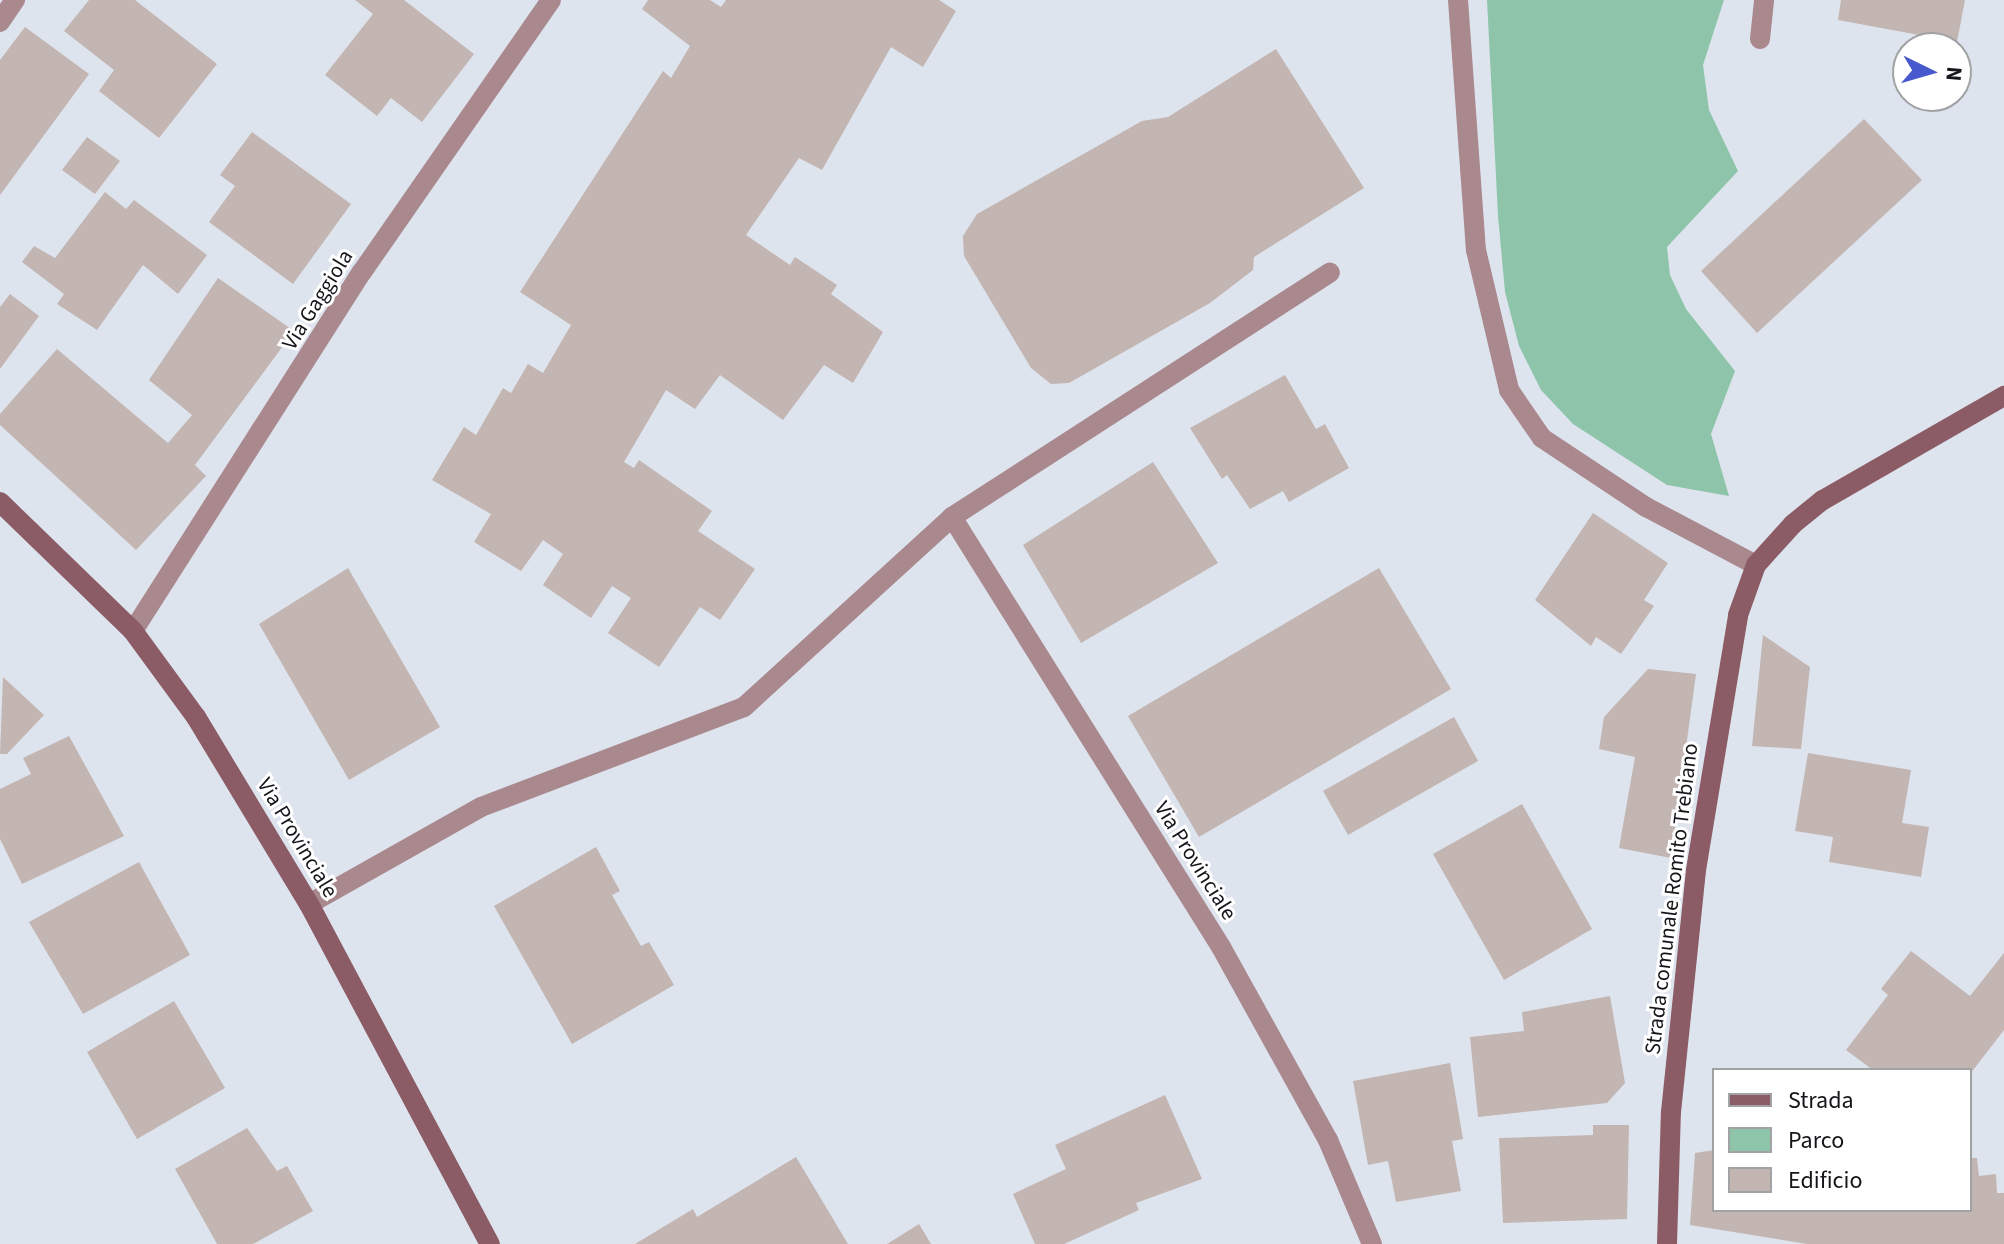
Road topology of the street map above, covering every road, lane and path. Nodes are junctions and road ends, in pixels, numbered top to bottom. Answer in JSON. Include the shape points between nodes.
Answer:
{"nodes":[{"id":1,"x":15,"y":0,"type":"edge"},
{"id":2,"x":551,"y":0,"type":"edge"},
{"id":3,"x":1458,"y":0,"type":"edge"},
{"id":4,"x":1764,"y":0,"type":"edge"},
{"id":5,"x":0,"y":22,"type":"edge"},
{"id":6,"x":1760,"y":39,"type":"dead end"},
{"id":7,"x":1330,"y":272,"type":"dead end"},
{"id":8,"x":2004,"y":396,"type":"edge"},
{"id":9,"x":0,"y":502,"type":"edge"},
{"id":10,"x":952,"y":517,"type":"junction"},
{"id":11,"x":1756,"y":565,"type":"junction"},
{"id":12,"x":133,"y":631,"type":"junction"},
{"id":13,"x":309,"y":904,"type":"junction"},
{"id":14,"x":490,"y":1244,"type":"edge"},
{"id":15,"x":1372,"y":1244,"type":"edge"},
{"id":16,"x":1667,"y":1244,"type":"edge"}],
"edges":[{"from":1,"to":5,"type":"street"},
{"from":2,"to":12,"type":"street","name":"Via Gaggiola","via":[[362,272]]},
{"from":3,"to":11,"type":"street","via":[[1476,250],[1509,390],[1542,438],[1646,507]]},
{"from":4,"to":6,"type":"street"},
{"from":7,"to":10,"type":"street"},
{"from":8,"to":11,"type":"street","name":"Strada comunale Romito Trebiano","via":[[1823,500]]},
{"from":9,"to":12,"type":"street","name":"Via Provinciale"},
{"from":10,"to":13,"type":"street","via":[[744,707],[481,807]]},
{"from":10,"to":15,"type":"street","name":"Via Provinciale","via":[[1221,947],[1328,1140]]},
{"from":11,"to":16,"type":"street","name":"Strada comunale Romito Trebiano","via":[[1738,615],[1696,870],[1671,1112]]},
{"from":12,"to":13,"type":"street","name":"Via Provinciale","via":[[196,717]]},
{"from":13,"to":14,"type":"street","name":"Via Provinciale"}]}
